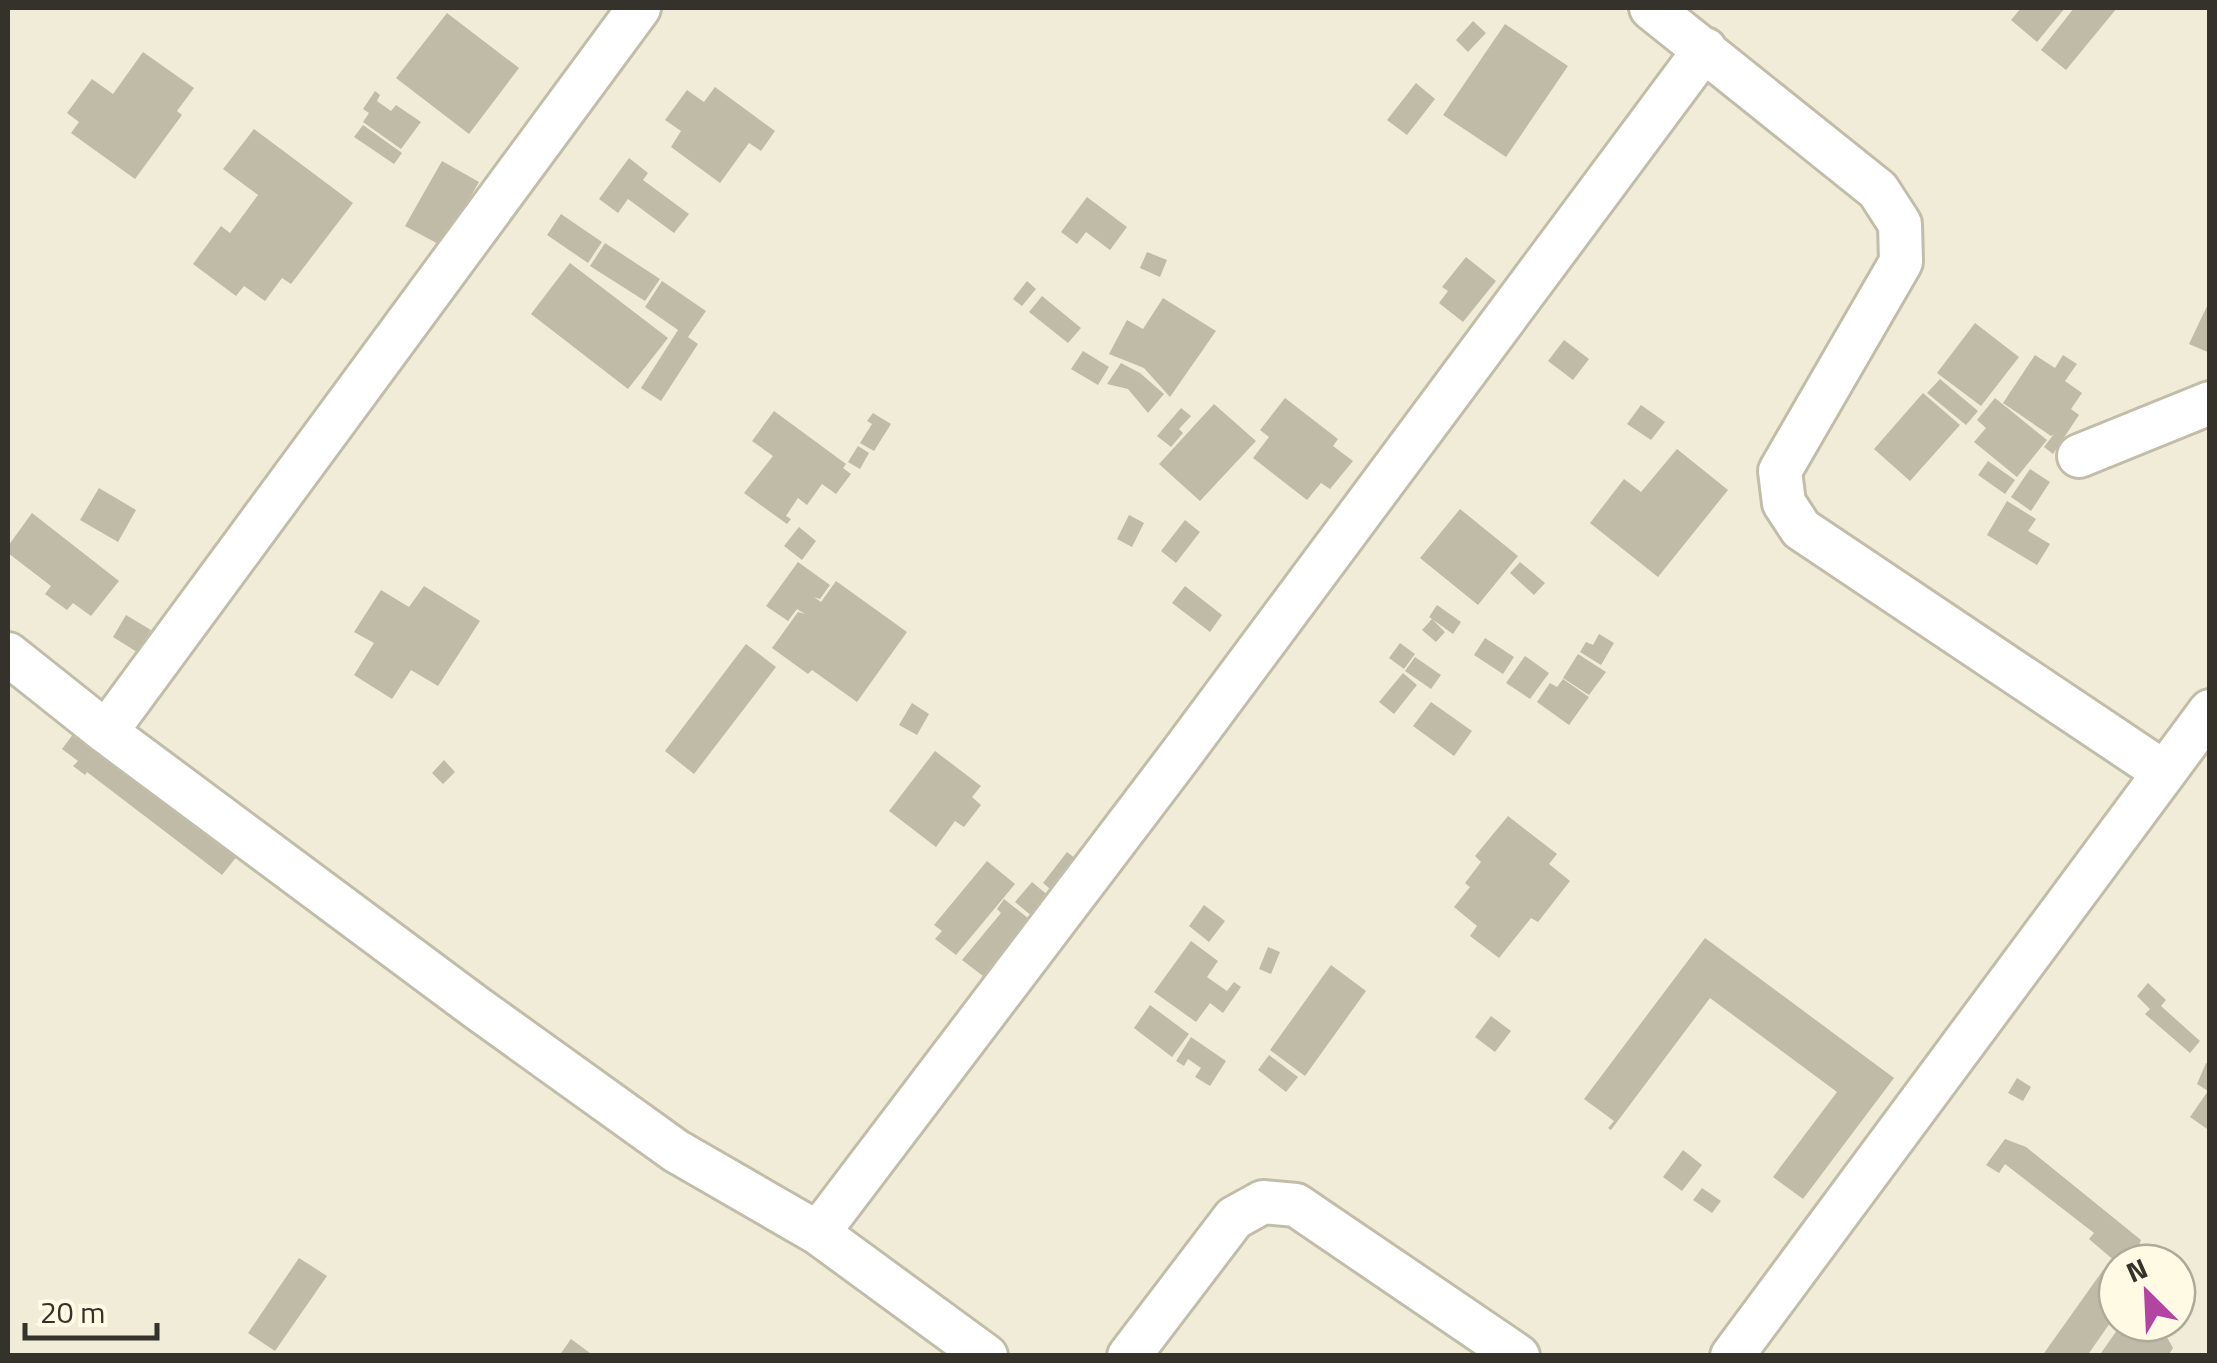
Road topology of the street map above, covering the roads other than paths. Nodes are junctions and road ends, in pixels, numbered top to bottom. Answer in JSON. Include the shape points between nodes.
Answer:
{"nodes":[{"id":1,"x":639,"y":8,"type":"edge"},
{"id":2,"x":1651,"y":8,"type":"edge"},
{"id":3,"x":1705,"y":50,"type":"junction"},
{"id":4,"x":2210,"y":403,"type":"edge"},
{"id":5,"x":2079,"y":456,"type":"dead end"},
{"id":6,"x":8,"y":654,"type":"edge"},
{"id":7,"x":2210,"y":711,"type":"edge"},
{"id":8,"x":106,"y":732,"type":"junction"},
{"id":9,"x":2162,"y":771,"type":"junction"},
{"id":10,"x":818,"y":1233,"type":"junction"},
{"id":11,"x":986,"y":1356,"type":"edge"},
{"id":12,"x":1129,"y":1356,"type":"edge"},
{"id":13,"x":1518,"y":1356,"type":"edge"},
{"id":14,"x":1732,"y":1356,"type":"edge"}],
"edges":[{"from":1,"to":8,"type":"street"},
{"from":2,"to":3,"type":"street"},
{"from":3,"to":9,"type":"street","via":[[1878,190],[1900,224],[1902,262],[1780,471],[1784,503],[1802,529]]},
{"from":3,"to":10,"type":"street"},
{"from":4,"to":5,"type":"street"},
{"from":6,"to":8,"type":"street"},
{"from":7,"to":9,"type":"street"},
{"from":8,"to":10,"type":"street","via":[[661,1140]]},
{"from":9,"to":14,"type":"street"},
{"from":10,"to":11,"type":"street"},
{"from":12,"to":13,"type":"street","via":[[1234,1218],[1263,1202],[1296,1204]]}]}
